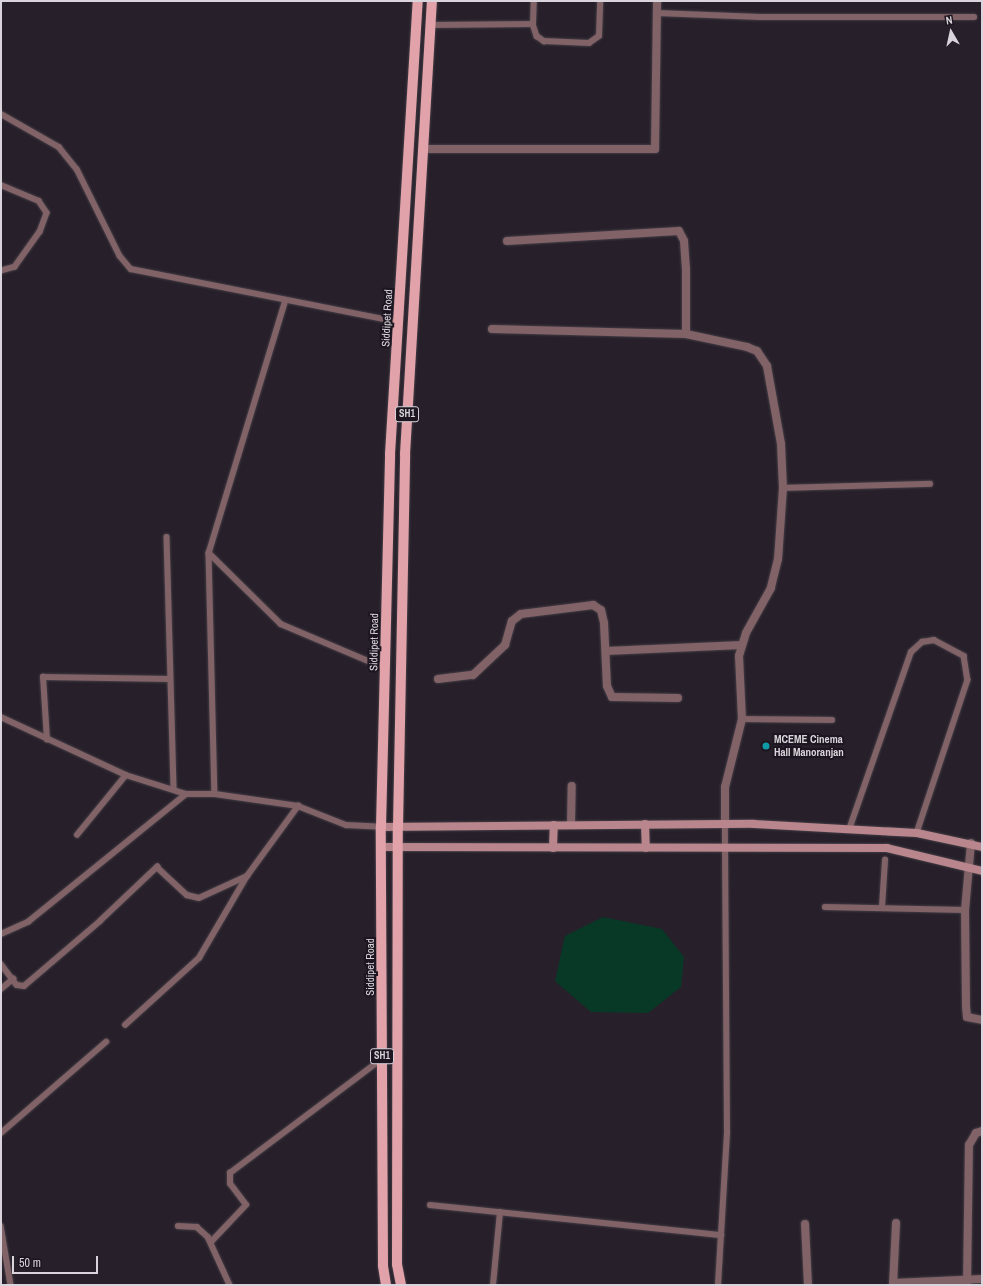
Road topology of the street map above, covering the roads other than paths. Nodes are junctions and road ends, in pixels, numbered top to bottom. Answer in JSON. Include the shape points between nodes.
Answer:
{"nodes":[{"id":1,"x":418,"y":1,"type":"edge"},
{"id":2,"x":432,"y":1,"type":"edge"},
{"id":3,"x":534,"y":1,"type":"edge"},
{"id":4,"x":600,"y":1,"type":"edge"},
{"id":5,"x":657,"y":1,"type":"edge"},
{"id":6,"x":657,"y":13,"type":"junction"},
{"id":7,"x":974,"y":17,"type":"dead end"},
{"id":8,"x":533,"y":24,"type":"junction"},
{"id":9,"x":431,"y":25,"type":"junction"},
{"id":10,"x":1,"y":114,"type":"edge"},
{"id":11,"x":423,"y":149,"type":"junction"},
{"id":12,"x":1,"y":185,"type":"edge"},
{"id":13,"x":507,"y":241,"type":"dead end"},
{"id":14,"x":1,"y":271,"type":"edge"},
{"id":15,"x":286,"y":300,"type":"junction"},
{"id":16,"x":398,"y":322,"type":"junction"},
{"id":17,"x":492,"y":329,"type":"dead end"},
{"id":18,"x":686,"y":334,"type":"junction"},
{"id":19,"x":930,"y":484,"type":"dead end"},
{"id":20,"x":783,"y":488,"type":"junction"},
{"id":21,"x":167,"y":537,"type":"dead end"},
{"id":22,"x":209,"y":553,"type":"junction"},
{"id":23,"x":742,"y":645,"type":"junction"},
{"id":24,"x":606,"y":651,"type":"junction"},
{"id":25,"x":385,"y":668,"type":"junction"},
{"id":26,"x":438,"y":679,"type":"dead end"},
{"id":27,"x":170,"y":680,"type":"junction"},
{"id":28,"x":678,"y":698,"type":"dead end"},
{"id":29,"x":1,"y":716,"type":"edge"},
{"id":30,"x":742,"y":719,"type":"junction"},
{"id":31,"x":832,"y":720,"type":"dead end"},
{"id":32,"x":47,"y":740,"type":"junction"},
{"id":33,"x":126,"y":775,"type":"junction"},
{"id":34,"x":572,"y":786,"type":"dead end"},
{"id":35,"x":174,"y":788,"type":"junction"},
{"id":36,"x":186,"y":794,"type":"junction"},
{"id":37,"x":215,"y":794,"type":"junction"},
{"id":38,"x":298,"y":806,"type":"junction"},
{"id":39,"x":645,"y":824,"type":"junction"},
{"id":40,"x":725,"y":824,"type":"junction"},
{"id":41,"x":571,"y":825,"type":"junction"},
{"id":42,"x":554,"y":826,"type":"junction"},
{"id":43,"x":381,"y":827,"type":"junction"},
{"id":44,"x":398,"y":827,"type":"junction"},
{"id":45,"x":850,"y":827,"type":"junction"},
{"id":46,"x":917,"y":833,"type":"junction"},
{"id":47,"x":78,"y":835,"type":"dead end"},
{"id":48,"x":971,"y":843,"type":"junction"},
{"id":49,"x":382,"y":847,"type":"junction"},
{"id":50,"x":982,"y":847,"type":"edge"},
{"id":51,"x":398,"y":848,"type":"junction"},
{"id":52,"x":553,"y":848,"type":"junction"},
{"id":53,"x":646,"y":848,"type":"junction"},
{"id":54,"x":726,"y":848,"type":"junction"},
{"id":55,"x":885,"y":860,"type":"dead end"},
{"id":56,"x":969,"y":867,"type":"junction"},
{"id":57,"x":982,"y":871,"type":"edge"},
{"id":58,"x":247,"y":876,"type":"junction"},
{"id":59,"x":825,"y":907,"type":"dead end"},
{"id":60,"x":882,"y":907,"type":"junction"},
{"id":61,"x":965,"y":910,"type":"junction"},
{"id":62,"x":1,"y":934,"type":"edge"},
{"id":63,"x":1,"y":964,"type":"edge"},
{"id":64,"x":13,"y":979,"type":"junction"},
{"id":65,"x":1,"y":989,"type":"edge"},
{"id":66,"x":982,"y":1020,"type":"edge"},
{"id":67,"x":124,"y":1025,"type":"dead end"},
{"id":68,"x":106,"y":1042,"type":"dead end"},
{"id":69,"x":382,"y":1059,"type":"junction"},
{"id":70,"x":982,"y":1131,"type":"edge"},
{"id":71,"x":1,"y":1133,"type":"edge"},
{"id":72,"x":430,"y":1205,"type":"dead end"},
{"id":73,"x":500,"y":1212,"type":"junction"},
{"id":74,"x":896,"y":1222,"type":"dead end"},
{"id":75,"x":805,"y":1224,"type":"dead end"},
{"id":76,"x":1,"y":1226,"type":"edge"},
{"id":77,"x":178,"y":1226,"type":"dead end"},
{"id":78,"x":721,"y":1235,"type":"junction"},
{"id":79,"x":211,"y":1242,"type":"junction"},
{"id":80,"x":982,"y":1279,"type":"edge"},
{"id":81,"x":967,"y":1282,"type":"edge"},
{"id":82,"x":893,"y":1284,"type":"edge"},
{"id":83,"x":12,"y":1285,"type":"edge"},
{"id":84,"x":230,"y":1285,"type":"edge"},
{"id":85,"x":386,"y":1285,"type":"edge"},
{"id":86,"x":401,"y":1285,"type":"edge"},
{"id":87,"x":493,"y":1285,"type":"edge"},
{"id":88,"x":718,"y":1285,"type":"edge"},
{"id":89,"x":808,"y":1285,"type":"edge"}],
"edges":[{"from":1,"to":16,"type":"main road","name":"Siddipet Road","number":"SH1"},
{"from":2,"to":9,"type":"main road","number":"SH1"},
{"from":3,"to":8,"type":"lane"},
{"from":4,"to":8,"type":"lane","via":[[599,36],[589,42],[544,41],[537,36]]},
{"from":5,"to":6,"type":"street"},
{"from":6,"to":7,"type":"lane","via":[[760,17]]},
{"from":6,"to":11,"type":"street","via":[[654,149]]},
{"from":8,"to":9,"type":"lane"},
{"from":9,"to":11,"type":"main road","number":"SH1"},
{"from":10,"to":15,"type":"lane","via":[[59,147],[77,169],[120,256],[131,269]]},
{"from":11,"to":44,"type":"main road","number":"SH1","via":[[405,454]]},
{"from":12,"to":14,"type":"lane","via":[[39,201],[47,213],[40,232],[14,267]]},
{"from":13,"to":18,"type":"street","via":[[679,231],[686,270]]},
{"from":15,"to":16,"type":"lane"},
{"from":15,"to":22,"type":"lane"},
{"from":16,"to":25,"type":"main road","name":"Siddipet Road","number":"SH1","via":[[390,454]]},
{"from":17,"to":18,"type":"street"},
{"from":18,"to":20,"type":"street","via":[[747,347],[763,358],[778,412]]},
{"from":19,"to":20,"type":"lane"},
{"from":20,"to":23,"type":"street","via":[[775,574]]},
{"from":21,"to":27,"type":"lane"},
{"from":22,"to":25,"type":"lane","via":[[281,624]]},
{"from":22,"to":37,"type":"lane"},
{"from":23,"to":24,"type":"street"},
{"from":23,"to":30,"type":"street","via":[[739,656]]},
{"from":24,"to":26,"type":"street","via":[[604,623],[598,606],[521,614],[512,621],[505,645],[473,675]]},
{"from":24,"to":28,"type":"street","via":[[607,686],[612,697]]},
{"from":25,"to":43,"type":"main road","name":"Siddipet Road","number":"SH1"},
{"from":27,"to":32,"type":"lane","via":[[44,677]]},
{"from":27,"to":35,"type":"lane"},
{"from":29,"to":32,"type":"lane"},
{"from":30,"to":31,"type":"lane"},
{"from":30,"to":40,"type":"street","via":[[725,787]]},
{"from":32,"to":33,"type":"lane"},
{"from":33,"to":35,"type":"lane"},
{"from":33,"to":47,"type":"lane"},
{"from":34,"to":41,"type":"street"},
{"from":35,"to":36,"type":"lane"},
{"from":36,"to":37,"type":"lane"},
{"from":36,"to":62,"type":"lane","via":[[28,922]]},
{"from":37,"to":38,"type":"lane"},
{"from":38,"to":43,"type":"lane","via":[[346,825]]},
{"from":38,"to":58,"type":"lane"},
{"from":39,"to":40,"type":"street"},
{"from":39,"to":41,"type":"street"},
{"from":39,"to":53,"type":"street"},
{"from":40,"to":45,"type":"street"},
{"from":40,"to":54,"type":"lane"},
{"from":41,"to":42,"type":"street"},
{"from":42,"to":44,"type":"street"},
{"from":42,"to":52,"type":"street"},
{"from":43,"to":44,"type":"street"},
{"from":43,"to":49,"type":"main road","name":"Siddipet Road","number":"SH1"},
{"from":44,"to":51,"type":"main road","number":"SH1"},
{"from":45,"to":46,"type":"street"},
{"from":45,"to":46,"type":"lane","via":[[911,652],[922,642],[934,640],[964,656],[968,680]]},
{"from":46,"to":48,"type":"street"},
{"from":48,"to":50,"type":"street"},
{"from":48,"to":56,"type":"street"},
{"from":49,"to":51,"type":"street"},
{"from":49,"to":69,"type":"main road","name":"Siddipet Road","number":"SH1"},
{"from":51,"to":52,"type":"street"},
{"from":51,"to":86,"type":"main road","number":"SH1","via":[[397,1264]]},
{"from":52,"to":53,"type":"street"},
{"from":53,"to":54,"type":"street"},
{"from":54,"to":56,"type":"street","via":[[886,848]]},
{"from":54,"to":78,"type":"lane","via":[[727,1132]]},
{"from":55,"to":60,"type":"lane"},
{"from":56,"to":57,"type":"street"},
{"from":56,"to":61,"type":"street"},
{"from":58,"to":64,"type":"lane","via":[[199,898],[187,895],[156,867],[100,921],[24,986]]},
{"from":58,"to":67,"type":"lane","via":[[199,958]]},
{"from":59,"to":60,"type":"lane"},
{"from":60,"to":61,"type":"lane"},
{"from":61,"to":66,"type":"street","via":[[967,1017]]},
{"from":63,"to":64,"type":"lane"},
{"from":64,"to":65,"type":"lane"},
{"from":68,"to":71,"type":"lane"},
{"from":69,"to":79,"type":"lane","via":[[230,1173],[230,1184],[246,1206]]},
{"from":69,"to":85,"type":"main road","name":"Siddipet Road","number":"SH1","via":[[383,1265]]},
{"from":70,"to":81,"type":"street","via":[[976,1133],[969,1145]]},
{"from":72,"to":73,"type":"lane"},
{"from":73,"to":78,"type":"lane"},
{"from":73,"to":87,"type":"lane"},
{"from":74,"to":82,"type":"street"},
{"from":75,"to":89,"type":"street"},
{"from":76,"to":83,"type":"lane"},
{"from":77,"to":79,"type":"lane","via":[[197,1227]]},
{"from":78,"to":88,"type":"lane"},
{"from":79,"to":84,"type":"lane"},
{"from":80,"to":81,"type":"street"},
{"from":81,"to":82,"type":"street"}]}
